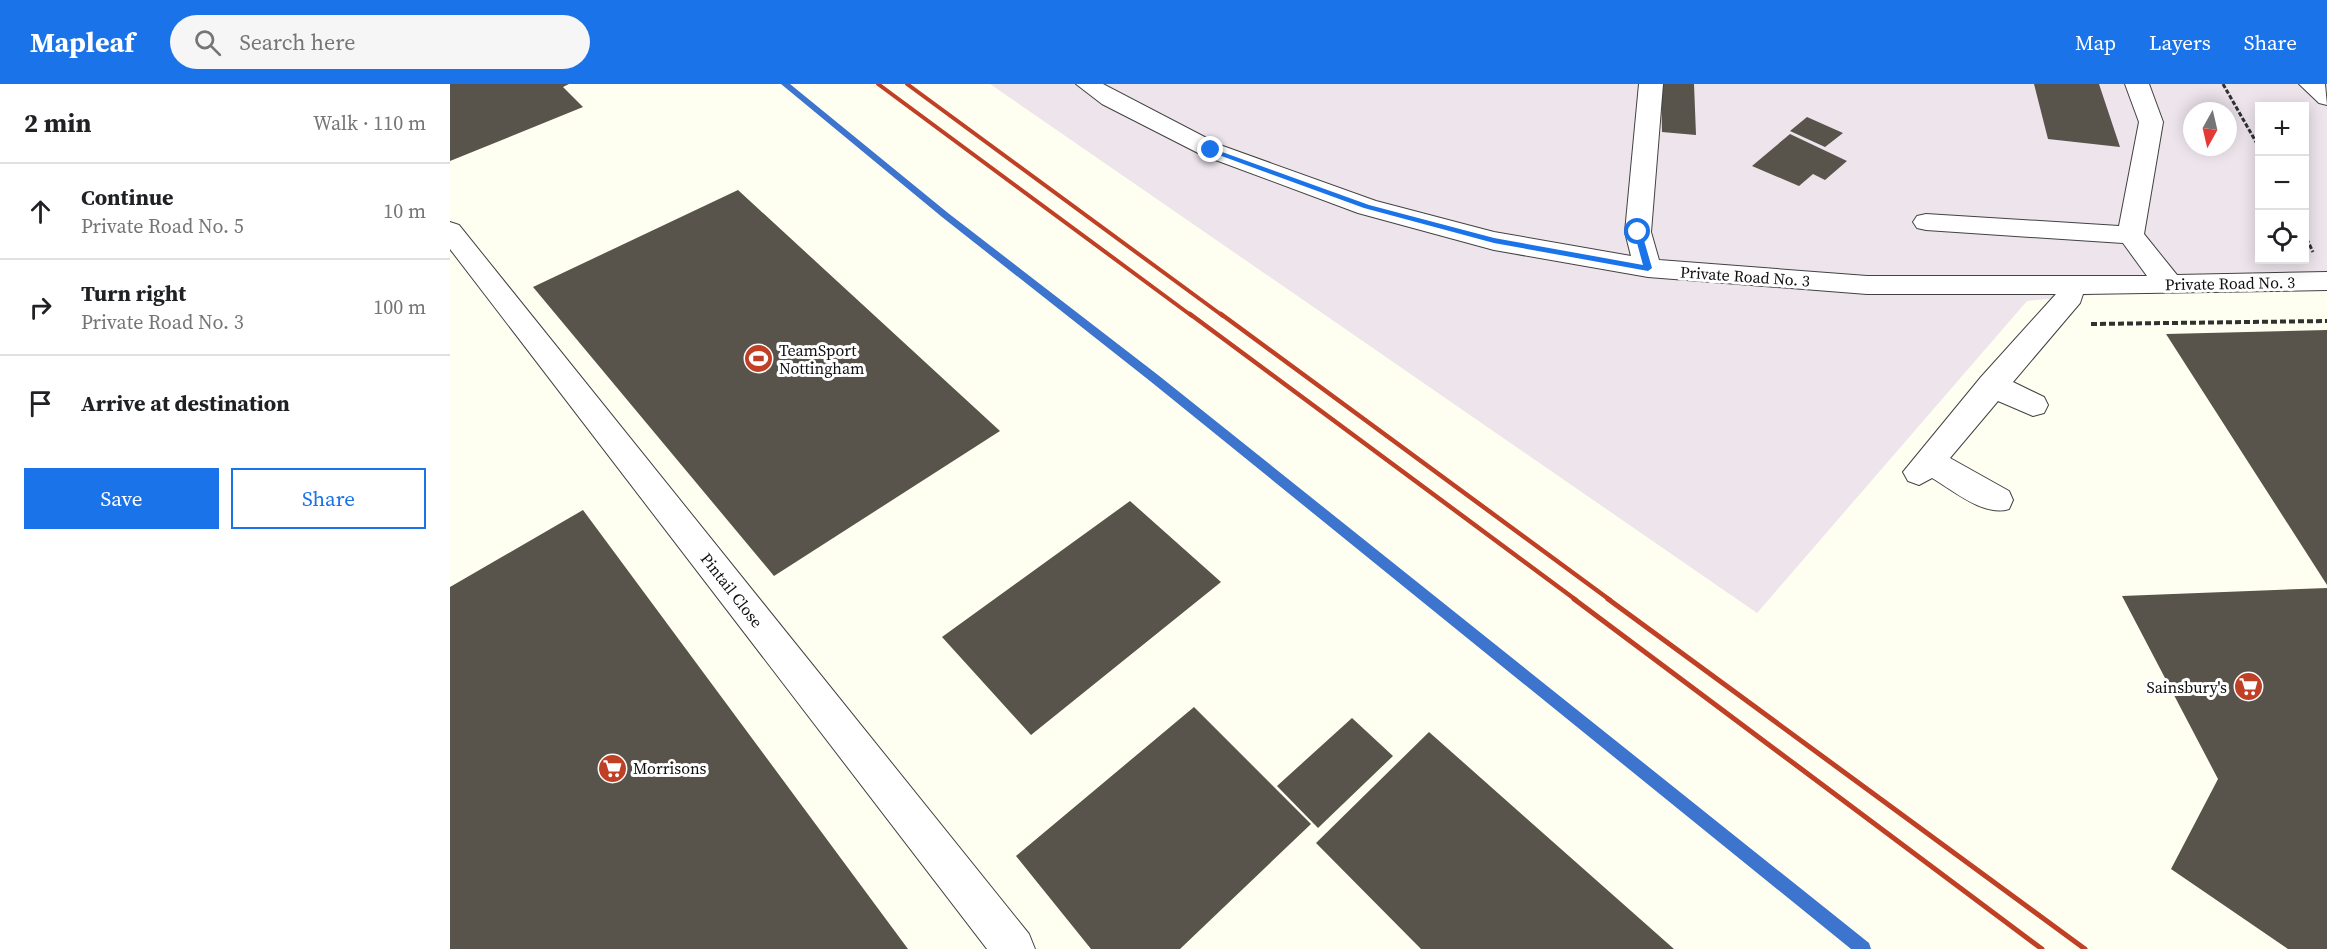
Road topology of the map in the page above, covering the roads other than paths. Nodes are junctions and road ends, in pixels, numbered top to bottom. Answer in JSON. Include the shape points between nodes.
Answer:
{"nodes":[{"id":1,"x":1088,"y":84,"type":"edge"},
{"id":2,"x":1651,"y":84,"type":"edge"},
{"id":3,"x":2137,"y":84,"type":"edge"},
{"id":4,"x":2311,"y":84,"type":"edge"},
{"id":5,"x":2327,"y":98,"type":"edge"},
{"id":6,"x":1926,"y":222,"type":"dead end"},
{"id":7,"x":450,"y":231,"type":"edge"},
{"id":8,"x":2131,"y":235,"type":"junction"},
{"id":9,"x":1648,"y":268,"type":"junction"},
{"id":10,"x":2327,"y":281,"type":"edge"},
{"id":11,"x":2066,"y":284,"type":"junction"},
{"id":12,"x":2169,"y":285,"type":"junction"},
{"id":13,"x":1992,"y":385,"type":"junction"},
{"id":14,"x":2033,"y":405,"type":"dead end"},
{"id":15,"x":1997,"y":500,"type":"dead end"},
{"id":16,"x":1014,"y":949,"type":"edge"}],
"edges":[{"from":1,"to":9,"type":"street","name":"Private Road No. 3","via":[[1211,150],[1366,207],[1494,241]]},
{"from":2,"to":9,"type":"street","via":[[1638,232]]},
{"from":3,"to":8,"type":"street","via":[[2151,122]]},
{"from":4,"to":5,"type":"street"},
{"from":6,"to":8,"type":"street"},
{"from":7,"to":16,"type":"street","name":"Pintail Close"},
{"from":8,"to":12,"type":"street"},
{"from":9,"to":11,"type":"street","name":"Private Road No. 3","via":[[1867,285]]},
{"from":10,"to":12,"type":"street","name":"Private Road No. 3"},
{"from":11,"to":12,"type":"street","name":"Private Road No. 3"},
{"from":11,"to":13,"type":"street","via":[[2070,296]]},
{"from":13,"to":14,"type":"street"},
{"from":13,"to":15,"type":"street","via":[[1924,466]]}]}
